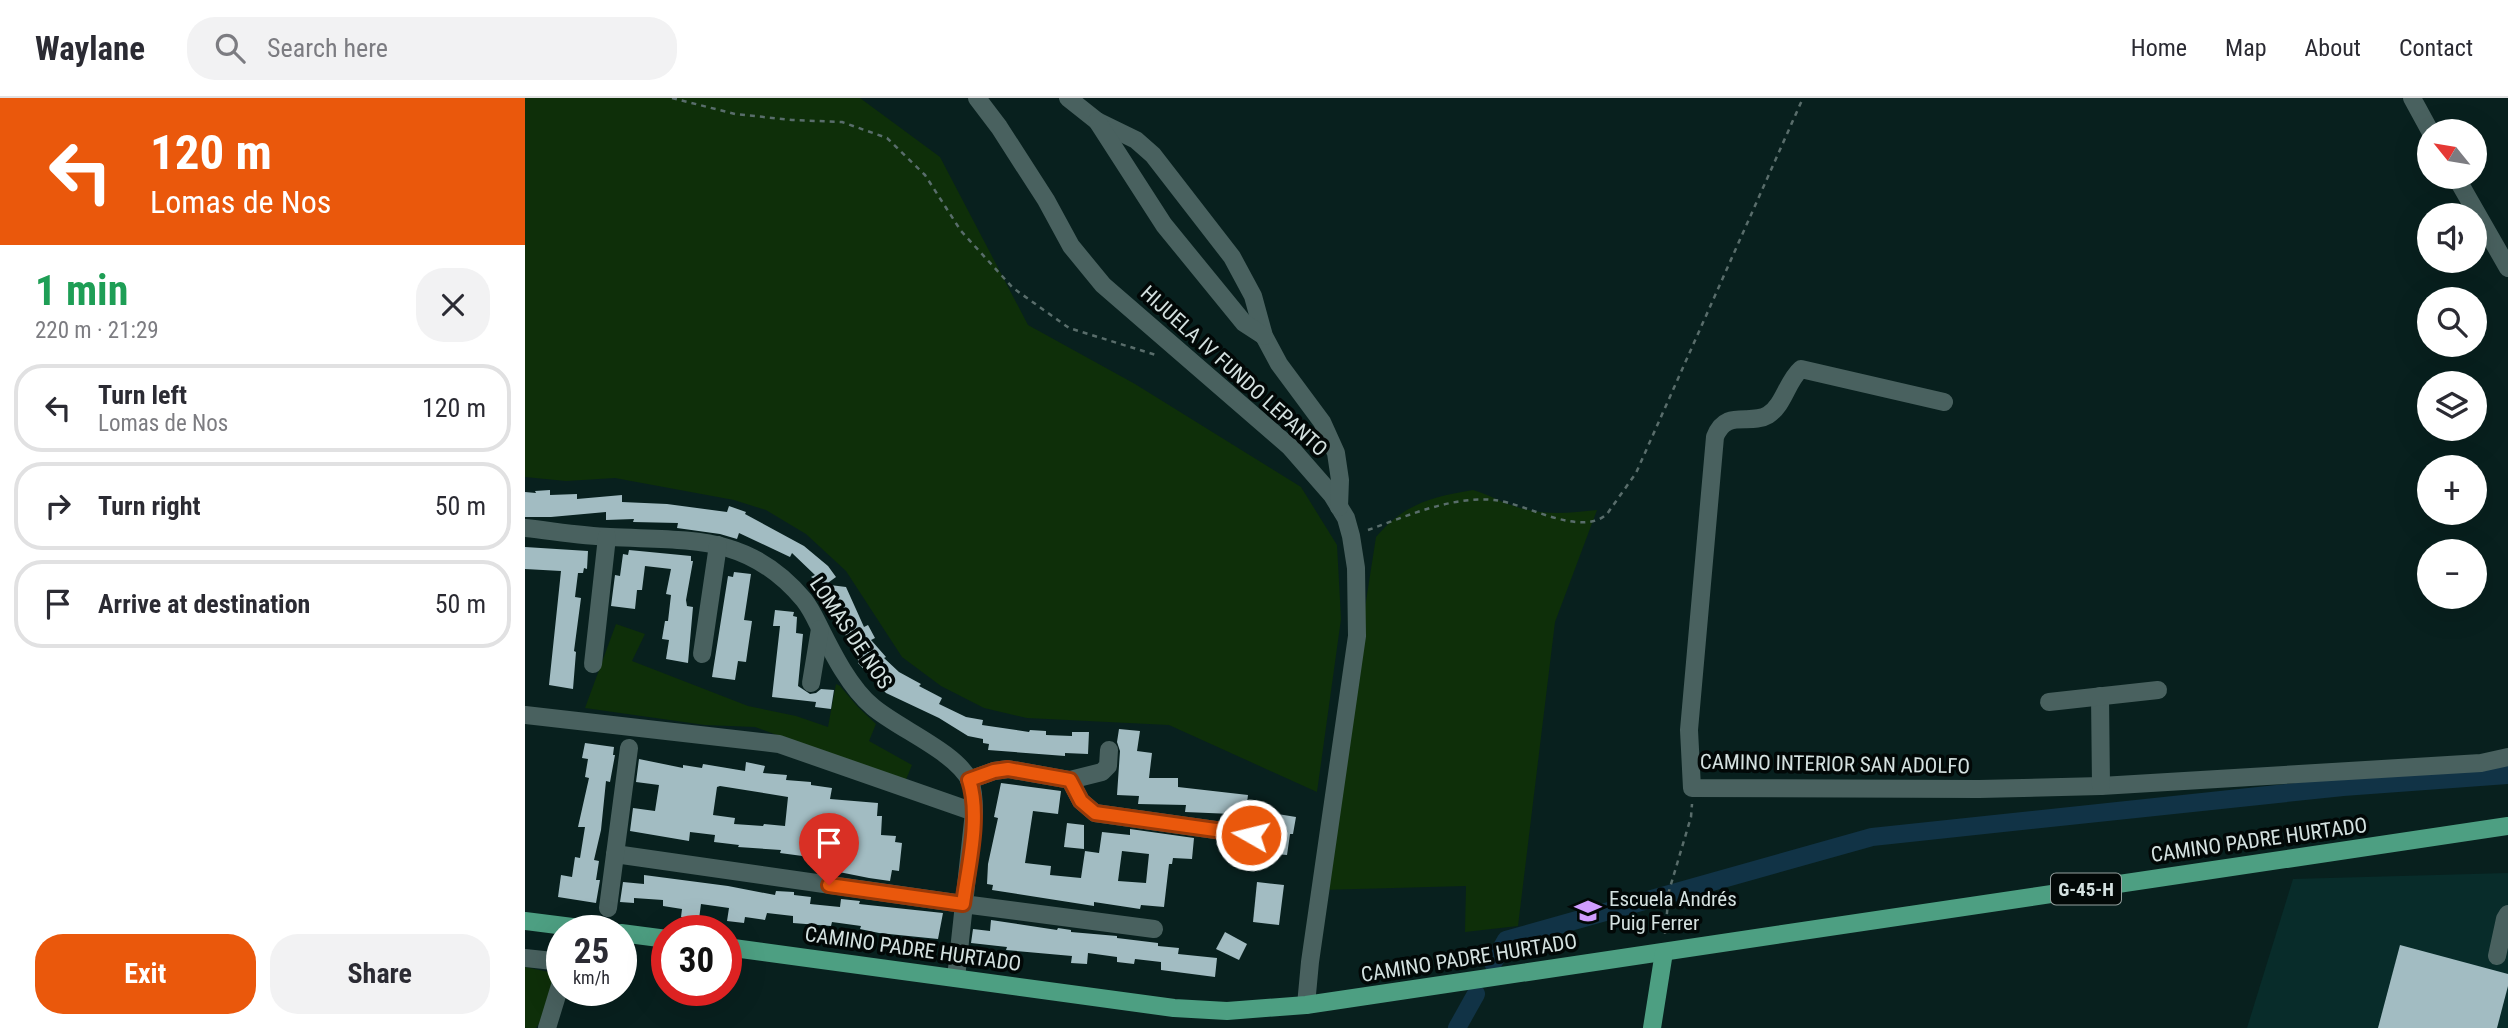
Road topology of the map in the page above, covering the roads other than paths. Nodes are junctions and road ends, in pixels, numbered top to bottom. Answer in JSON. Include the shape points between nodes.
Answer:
{"nodes":[{"id":1,"x":977,"y":98,"type":"edge"},
{"id":2,"x":1068,"y":98,"type":"edge"},
{"id":3,"x":2412,"y":98,"type":"edge"},
{"id":4,"x":2423,"y":119,"type":"edge"},
{"id":5,"x":1097,"y":121,"type":"junction"},
{"id":6,"x":2463,"y":189,"type":"edge"},
{"id":7,"x":2508,"y":268,"type":"edge"},
{"id":8,"x":1263,"y":335,"type":"junction"},
{"id":9,"x":1944,"y":402,"type":"dead end"},
{"id":10,"x":1339,"y":508,"type":"junction"},
{"id":11,"x":525,"y":528,"type":"edge"},
{"id":12,"x":607,"y":537,"type":"junction"},
{"id":13,"x":718,"y":545,"type":"junction"},
{"id":14,"x":820,"y":629,"type":"junction"},
{"id":15,"x":702,"y":654,"type":"dead end"},
{"id":16,"x":593,"y":664,"type":"dead end"},
{"id":17,"x":811,"y":683,"type":"dead end"},
{"id":18,"x":2158,"y":690,"type":"dead end"},
{"id":19,"x":2100,"y":696,"type":"junction"},
{"id":20,"x":2049,"y":702,"type":"dead end"},
{"id":21,"x":525,"y":715,"type":"edge"},
{"id":22,"x":629,"y":748,"type":"dead end"},
{"id":23,"x":1109,"y":750,"type":"dead end"},
{"id":24,"x":2508,"y":757,"type":"edge"},
{"id":25,"x":969,"y":780,"type":"junction"},
{"id":26,"x":1070,"y":780,"type":"junction"},
{"id":27,"x":2101,"y":786,"type":"junction"},
{"id":28,"x":974,"y":812,"type":"junction"},
{"id":29,"x":2508,"y":825,"type":"edge"},
{"id":30,"x":1251,"y":835,"type":"dead end"},
{"id":31,"x":615,"y":853,"type":"junction"},
{"id":32,"x":963,"y":904,"type":"junction"},
{"id":33,"x":608,"y":908,"type":"dead end"},
{"id":34,"x":2508,"y":914,"type":"edge"},
{"id":35,"x":525,"y":921,"type":"edge"},
{"id":36,"x":546,"y":924,"type":"edge"},
{"id":37,"x":1154,"y":929,"type":"dead end"},
{"id":38,"x":742,"y":949,"type":"edge"},
{"id":39,"x":1664,"y":952,"type":"junction"},
{"id":40,"x":2497,"y":956,"type":"dead end"},
{"id":41,"x":525,"y":958,"type":"edge"},
{"id":42,"x":546,"y":960,"type":"edge"},
{"id":43,"x":955,"y":978,"type":"junction"},
{"id":44,"x":1306,"y":1005,"type":"junction"},
{"id":45,"x":554,"y":1006,"type":"edge"},
{"id":46,"x":547,"y":1028,"type":"edge"},
{"id":47,"x":1652,"y":1028,"type":"edge"}],
"edges":[{"from":1,"to":10,"type":"street","name":"HIJUELA IV FUNDO LEPANTO","via":[[1047,200],[1071,246],[1103,285],[1290,446]]},
{"from":2,"to":5,"type":"street"},
{"from":3,"to":4,"type":"street"},
{"from":5,"to":8,"type":"street","via":[[1164,225],[1244,323]]},
{"from":5,"to":8,"type":"street","via":[[1136,140],[1174,181],[1232,257],[1253,296]]},
{"from":6,"to":7,"type":"street"},
{"from":8,"to":10,"type":"street","via":[[1322,422],[1336,453]]},
{"from":9,"to":27,"type":"street","name":"CAMINO INTERIOR SAN ADOLFO","via":[[1801,369],[1767,416],[1733,419],[1719,427],[1689,730],[1692,788]]},
{"from":10,"to":44,"type":"street","name":"HIJUELA IV FUNDO LEPANTO","via":[[1352,536],[1357,636]]},
{"from":11,"to":12,"type":"street","name":"LOMAS DE NOS"},
{"from":12,"to":13,"type":"street","name":"LOMAS DE NOS"},
{"from":12,"to":16,"type":"street"},
{"from":13,"to":14,"type":"street","name":"LOMAS DE NOS","via":[[759,559],[777,572],[811,609]]},
{"from":13,"to":15,"type":"street"},
{"from":14,"to":17,"type":"street"},
{"from":14,"to":25,"type":"street","name":"LOMAS DE NOS","via":[[871,705],[959,766]]},
{"from":18,"to":19,"type":"street"},
{"from":19,"to":20,"type":"street"},
{"from":19,"to":27,"type":"street"},
{"from":21,"to":28,"type":"street","via":[[779,744]]},
{"from":22,"to":31,"type":"street"},
{"from":23,"to":26,"type":"street","via":[[1108,766],[1102,772]]},
{"from":24,"to":27,"type":"street","name":"CAMINO INTERIOR SAN ADOLFO","via":[[2481,763]]},
{"from":25,"to":26,"type":"street","via":[[1008,769]]},
{"from":25,"to":28,"type":"street"},
{"from":26,"to":30,"type":"street","via":[[1081,801],[1095,813]]},
{"from":28,"to":32,"type":"street"},
{"from":29,"to":39,"type":"main road","name":"CAMINO PADRE HURTADO","number":"G-45-H"},
{"from":31,"to":32,"type":"street"},
{"from":31,"to":33,"type":"street"},
{"from":32,"to":37,"type":"street"},
{"from":32,"to":43,"type":"street"},
{"from":34,"to":40,"type":"street"},
{"from":35,"to":36,"type":"main road"},
{"from":38,"to":43,"type":"main road","name":"CAMINO PADRE HURTADO","number":"G-45-H"},
{"from":39,"to":44,"type":"main road","name":"CAMINO PADRE HURTADO","number":"G-45-H"},
{"from":39,"to":47,"type":"main road"},
{"from":41,"to":42,"type":"street"},
{"from":43,"to":44,"type":"main road","name":"CAMINO PADRE HURTADO","number":"G-45-H","via":[[1201,1010],[1254,1011]]},
{"from":45,"to":46,"type":"street"}]}
